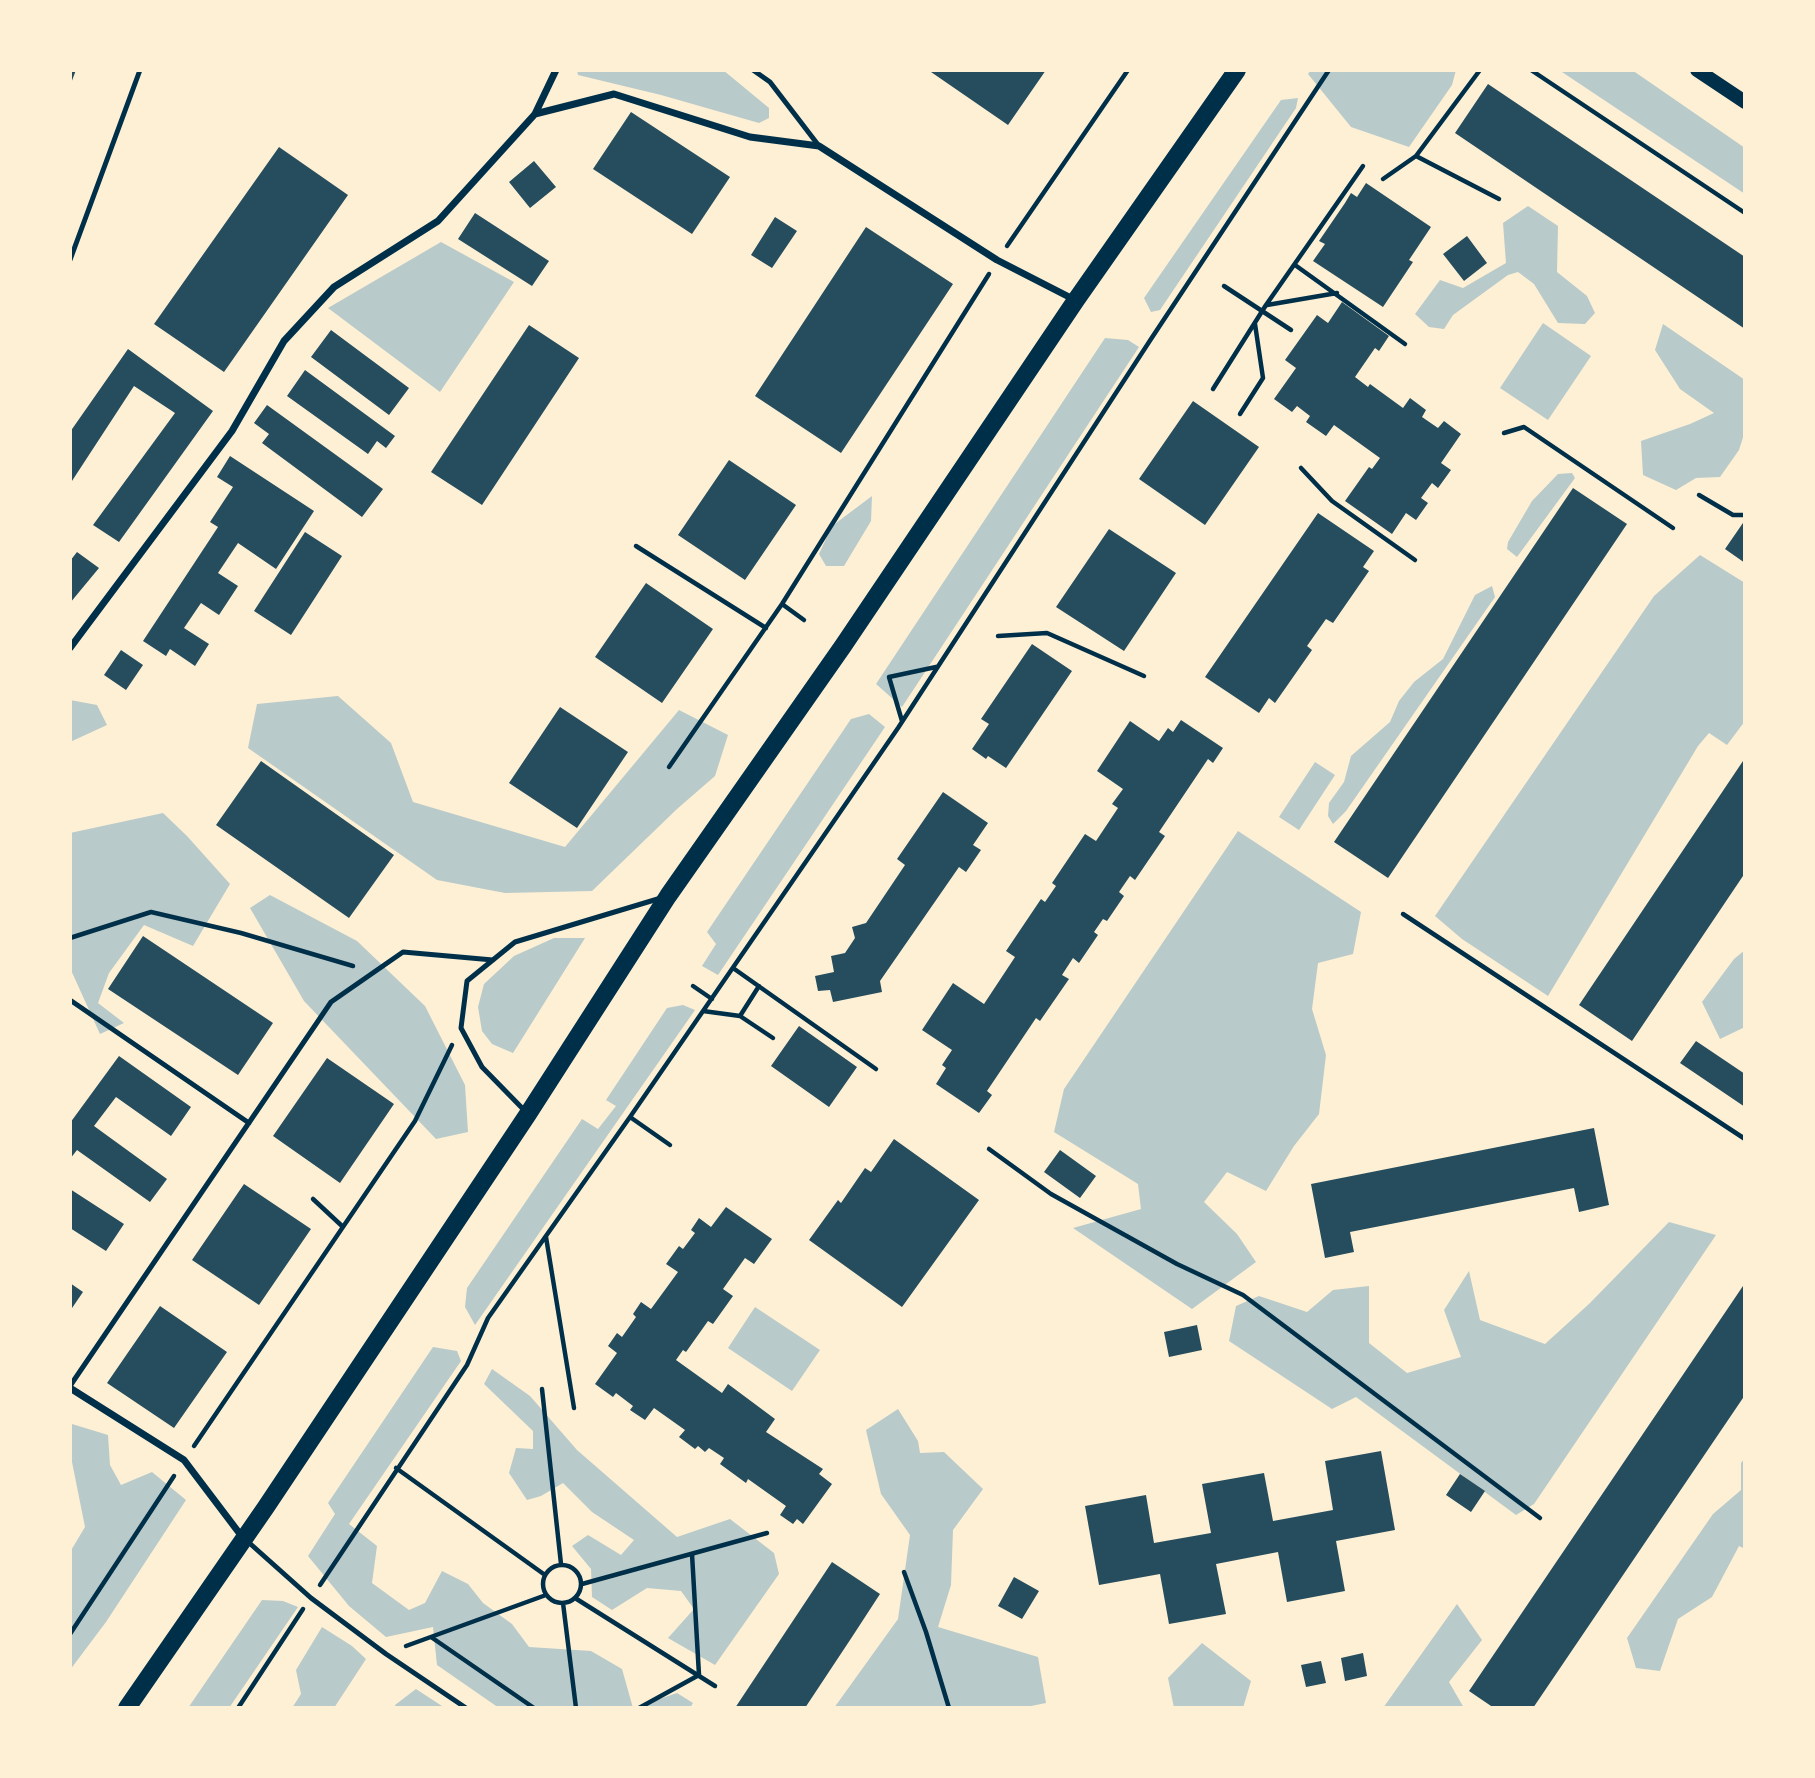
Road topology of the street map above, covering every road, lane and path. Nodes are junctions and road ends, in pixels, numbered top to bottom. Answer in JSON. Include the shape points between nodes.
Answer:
{"nodes":[{"id":1,"x":140,"y":70,"type":"edge"},
{"id":2,"x":556,"y":70,"type":"edge"},
{"id":3,"x":753,"y":70,"type":"edge"},
{"id":4,"x":1128,"y":70,"type":"edge"},
{"id":5,"x":1237,"y":70,"type":"edge"},
{"id":6,"x":1329,"y":70,"type":"edge"},
{"id":7,"x":1480,"y":70,"type":"edge"},
{"id":8,"x":1531,"y":70,"type":"edge"},
{"id":9,"x":1697,"y":70,"type":"edge"},
{"id":10,"x":1745,"y":102,"type":"edge"},
{"id":11,"x":535,"y":114,"type":"junction"},
{"id":12,"x":819,"y":146,"type":"junction"},
{"id":13,"x":1416,"y":156,"type":"junction"},
{"id":14,"x":1363,"y":166,"type":"dead end"},
{"id":15,"x":1383,"y":179,"type":"dead end"},
{"id":16,"x":1499,"y":200,"type":"dead end"},
{"id":17,"x":1745,"y":213,"type":"edge"},
{"id":18,"x":70,"y":260,"type":"edge"},
{"id":19,"x":997,"y":260,"type":"junction"},
{"id":20,"x":1295,"y":265,"type":"junction"},
{"id":21,"x":1224,"y":286,"type":"dead end"},
{"id":22,"x":1337,"y":293,"type":"junction"},
{"id":23,"x":1076,"y":300,"type":"junction"},
{"id":24,"x":1266,"y":306,"type":"junction"},
{"id":25,"x":1262,"y":312,"type":"junction"},
{"id":26,"x":1255,"y":324,"type":"junction"},
{"id":27,"x":1291,"y":330,"type":"dead end"},
{"id":28,"x":1405,"y":344,"type":"dead end"},
{"id":29,"x":1213,"y":389,"type":"dead end"},
{"id":30,"x":1240,"y":414,"type":"dead end"},
{"id":31,"x":1504,"y":433,"type":"dead end"},
{"id":32,"x":1301,"y":468,"type":"dead end"},
{"id":33,"x":1699,"y":495,"type":"dead end"},
{"id":34,"x":1745,"y":515,"type":"edge"},
{"id":35,"x":1673,"y":528,"type":"dead end"},
{"id":36,"x":636,"y":546,"type":"dead end"},
{"id":37,"x":1415,"y":560,"type":"dead end"},
{"id":38,"x":782,"y":604,"type":"junction"},
{"id":39,"x":804,"y":620,"type":"dead end"},
{"id":40,"x":766,"y":628,"type":"junction"},
{"id":41,"x":998,"y":636,"type":"dead end"},
{"id":42,"x":70,"y":648,"type":"edge"},
{"id":43,"x":937,"y":667,"type":"junction"},
{"id":44,"x":1144,"y":676,"type":"dead end"},
{"id":45,"x":902,"y":721,"type":"junction"},
{"id":46,"x":669,"y":766,"type":"dead end"},
{"id":47,"x":668,"y":896,"type":"junction"},
{"id":48,"x":1403,"y":914,"type":"dead end"},
{"id":49,"x":70,"y":937,"type":"edge"},
{"id":50,"x":493,"y":960,"type":"junction"},
{"id":51,"x":733,"y":968,"type":"junction"},
{"id":52,"x":374,"y":973,"type":"junction"},
{"id":53,"x":693,"y":986,"type":"dead end"},
{"id":54,"x":759,"y":986,"type":"junction"},
{"id":55,"x":712,"y":999,"type":"junction"},
{"id":56,"x":70,"y":1000,"type":"edge"},
{"id":57,"x":703,"y":1011,"type":"junction"},
{"id":58,"x":740,"y":1016,"type":"junction"},
{"id":59,"x":460,"y":1028,"type":"junction"},
{"id":60,"x":773,"y":1038,"type":"dead end"},
{"id":61,"x":876,"y":1069,"type":"dead end"},
{"id":62,"x":528,"y":1114,"type":"junction"},
{"id":63,"x":629,"y":1117,"type":"junction"},
{"id":64,"x":249,"y":1123,"type":"junction"},
{"id":65,"x":1745,"y":1139,"type":"edge"},
{"id":66,"x":670,"y":1145,"type":"dead end"},
{"id":67,"x":989,"y":1149,"type":"dead end"},
{"id":68,"x":313,"y":1199,"type":"dead end"},
{"id":69,"x":342,"y":1226,"type":"junction"},
{"id":70,"x":546,"y":1237,"type":"junction"},
{"id":71,"x":70,"y":1387,"type":"edge"},
{"id":72,"x":542,"y":1389,"type":"dead end"},
{"id":73,"x":574,"y":1408,"type":"dead end"},
{"id":74,"x":184,"y":1460,"type":"junction"},
{"id":75,"x":396,"y":1468,"type":"junction"},
{"id":76,"x":1539,"y":1518,"type":"dead end"},
{"id":77,"x":767,"y":1533,"type":"dead end"},
{"id":78,"x":243,"y":1538,"type":"junction"},
{"id":79,"x":692,"y":1554,"type":"junction"},
{"id":80,"x":561,"y":1564,"type":"junction"},
{"id":81,"x":904,"y":1572,"type":"dead end"},
{"id":82,"x":545,"y":1575,"type":"junction"},
{"id":83,"x":582,"y":1584,"type":"junction"},
{"id":84,"x":546,"y":1595,"type":"junction"},
{"id":85,"x":311,"y":1598,"type":"junction"},
{"id":86,"x":575,"y":1598,"type":"junction"},
{"id":87,"x":563,"y":1603,"type":"junction"},
{"id":88,"x":70,"y":1634,"type":"edge"},
{"id":89,"x":430,"y":1637,"type":"junction"},
{"id":90,"x":386,"y":1654,"type":"junction"},
{"id":91,"x":699,"y":1675,"type":"junction"},
{"id":92,"x":715,"y":1686,"type":"dead end"},
{"id":93,"x":127,"y":1708,"type":"edge"},
{"id":94,"x":238,"y":1708,"type":"edge"},
{"id":95,"x":466,"y":1708,"type":"edge"},
{"id":96,"x":534,"y":1708,"type":"edge"},
{"id":97,"x":576,"y":1708,"type":"edge"},
{"id":98,"x":639,"y":1708,"type":"edge"},
{"id":99,"x":949,"y":1708,"type":"edge"}],
"edges":[{"from":1,"to":18,"type":"lane"},
{"from":2,"to":11,"type":"street"},
{"from":3,"to":12,"type":"lane","via":[[770,82]]},
{"from":4,"to":19,"type":"path"},
{"from":5,"to":23,"type":"main road"},
{"from":6,"to":43,"type":"path"},
{"from":7,"to":13,"type":"path"},
{"from":8,"to":17,"type":"path"},
{"from":9,"to":10,"type":"main road"},
{"from":11,"to":12,"type":"street","via":[[614,94],[750,137]]},
{"from":11,"to":42,"type":"street","via":[[438,221],[334,287],[284,341],[232,431]]},
{"from":12,"to":19,"type":"street"},
{"from":13,"to":15,"type":"path"},
{"from":13,"to":16,"type":"path"},
{"from":14,"to":20,"type":"path"},
{"from":19,"to":23,"type":"street"},
{"from":19,"to":38,"type":"path"},
{"from":20,"to":22,"type":"path"},
{"from":20,"to":24,"type":"path"},
{"from":21,"to":25,"type":"path"},
{"from":22,"to":24,"type":"path"},
{"from":22,"to":28,"type":"path"},
{"from":23,"to":47,"type":"main road"},
{"from":24,"to":25,"type":"path"},
{"from":25,"to":26,"type":"path"},
{"from":25,"to":27,"type":"path"},
{"from":26,"to":29,"type":"path"},
{"from":26,"to":30,"type":"path","via":[[1263,378]]},
{"from":31,"to":35,"type":"path","via":[[1524,427]]},
{"from":32,"to":37,"type":"path","via":[[1332,501]]},
{"from":33,"to":34,"type":"path","via":[[1733,515]]},
{"from":36,"to":40,"type":"path"},
{"from":38,"to":39,"type":"path"},
{"from":38,"to":40,"type":"path"},
{"from":40,"to":46,"type":"path"},
{"from":41,"to":44,"type":"path","via":[[1047,633]]},
{"from":43,"to":45,"type":"path"},
{"from":43,"to":45,"type":"path","via":[[888,677]]},
{"from":45,"to":51,"type":"path"},
{"from":47,"to":50,"type":"lane","via":[[515,942]]},
{"from":47,"to":62,"type":"main road"},
{"from":48,"to":65,"type":"path"},
{"from":49,"to":52,"type":"path","via":[[151,912]]},
{"from":50,"to":52,"type":"lane","via":[[403,952]]},
{"from":50,"to":59,"type":"lane","via":[[467,981]]},
{"from":51,"to":54,"type":"path"},
{"from":51,"to":55,"type":"path"},
{"from":52,"to":64,"type":"lane","via":[[331,1002]]},
{"from":53,"to":55,"type":"path"},
{"from":54,"to":58,"type":"path"},
{"from":54,"to":61,"type":"path"},
{"from":55,"to":57,"type":"path"},
{"from":56,"to":64,"type":"lane"},
{"from":57,"to":58,"type":"path"},
{"from":57,"to":63,"type":"path"},
{"from":58,"to":60,"type":"path"},
{"from":59,"to":62,"type":"lane","via":[[482,1068]]},
{"from":59,"to":69,"type":"path","via":[[415,1121]]},
{"from":62,"to":78,"type":"main road"},
{"from":63,"to":66,"type":"path"},
{"from":63,"to":70,"type":"path"},
{"from":64,"to":71,"type":"lane"},
{"from":67,"to":76,"type":"path","via":[[1051,1194],[1243,1295]]},
{"from":68,"to":69,"type":"path"},
{"from":69,"to":74,"type":"path"},
{"from":70,"to":73,"type":"path"},
{"from":70,"to":75,"type":"path","via":[[488,1318],[467,1365]]},
{"from":71,"to":74,"type":"street"},
{"from":72,"to":80,"type":"path"},
{"from":74,"to":78,"type":"street"},
{"from":74,"to":88,"type":"path"},
{"from":75,"to":82,"type":"path"},
{"from":75,"to":85,"type":"path"},
{"from":77,"to":79,"type":"path"},
{"from":78,"to":85,"type":"lane"},
{"from":78,"to":93,"type":"main road"},
{"from":79,"to":83,"type":"path"},
{"from":79,"to":91,"type":"path"},
{"from":80,"to":82,"type":"path"},
{"from":80,"to":83,"type":"path","via":[[573,1568]]},
{"from":81,"to":99,"type":"path"},
{"from":82,"to":84,"type":"path"},
{"from":83,"to":86,"type":"path"},
{"from":84,"to":87,"type":"path"},
{"from":84,"to":89,"type":"path"},
{"from":85,"to":90,"type":"lane"},
{"from":85,"to":94,"type":"path"},
{"from":86,"to":87,"type":"path"},
{"from":86,"to":91,"type":"path"},
{"from":87,"to":97,"type":"path"},
{"from":89,"to":90,"type":"path"},
{"from":89,"to":96,"type":"path"},
{"from":90,"to":95,"type":"lane"},
{"from":91,"to":92,"type":"path"},
{"from":91,"to":98,"type":"path"}]}
